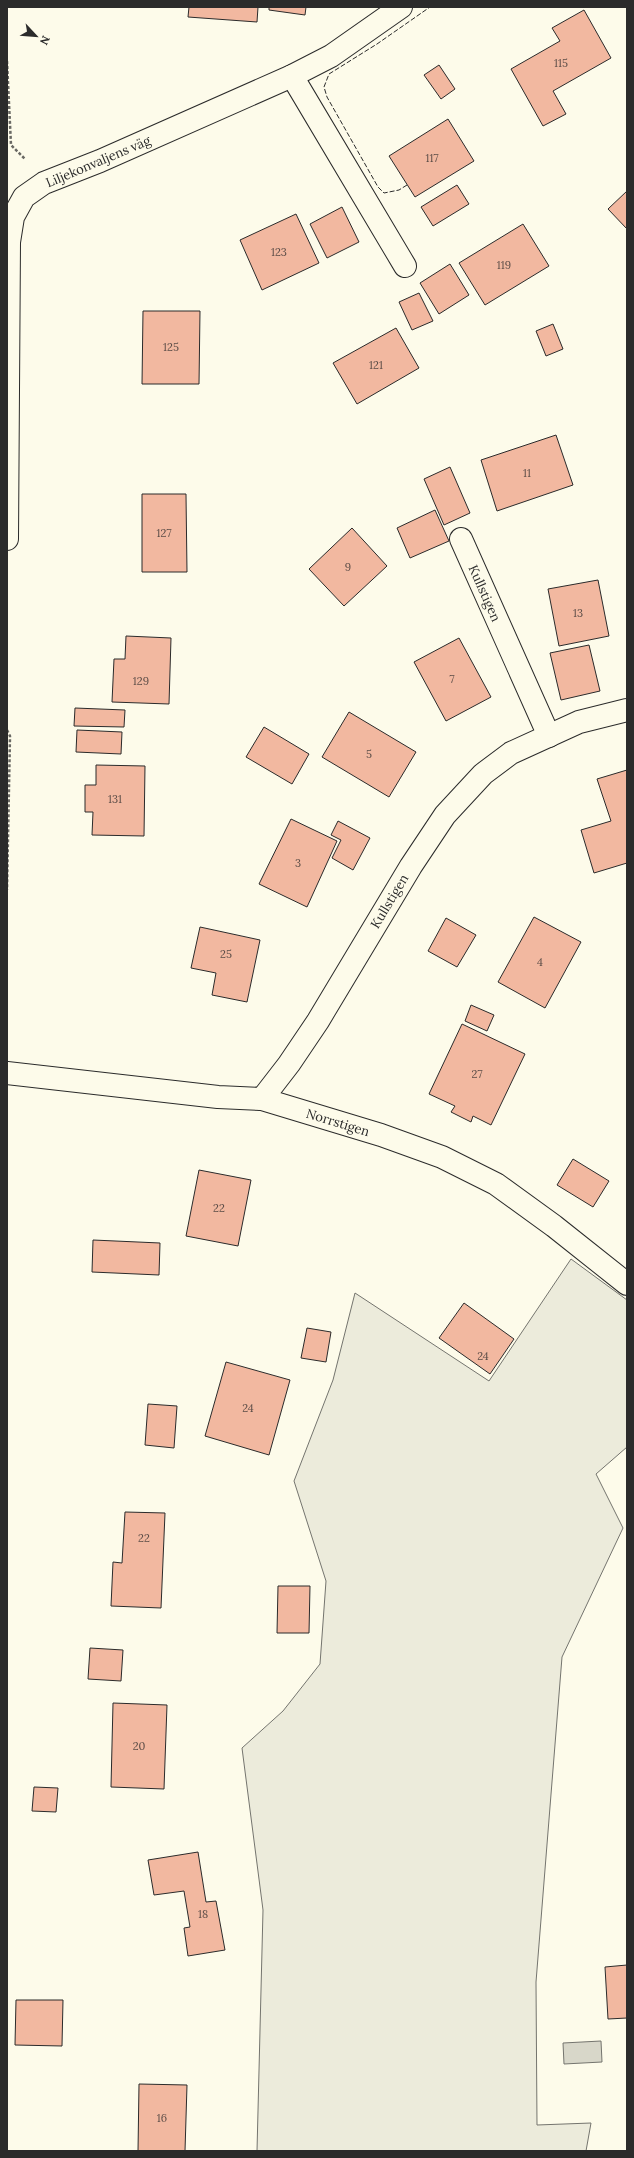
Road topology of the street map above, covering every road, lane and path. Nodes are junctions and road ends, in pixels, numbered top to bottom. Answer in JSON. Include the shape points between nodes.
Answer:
{"nodes":[{"id":1,"x":401,"y":7,"type":"edge"},
{"id":2,"x":7,"y":61,"type":"edge"},
{"id":3,"x":292,"y":76,"type":"junction"},
{"id":4,"x":44,"y":183,"type":"junction"},
{"id":5,"x":405,"y":266,"type":"dead end"},
{"id":6,"x":7,"y":538,"type":"edge"},
{"id":7,"x":461,"y":538,"type":"dead end"},
{"id":8,"x":627,"y":710,"type":"edge"},
{"id":9,"x":7,"y":730,"type":"edge"},
{"id":10,"x":549,"y":736,"type":"junction"},
{"id":11,"x":7,"y":890,"type":"edge"},
{"id":12,"x":7,"y":1074,"type":"edge"},
{"id":13,"x":262,"y":1099,"type":"junction"},
{"id":14,"x":627,"y":1284,"type":"edge"}],
"edges":[{"from":1,"to":3,"type":"street","name":"Liljekonvaljens väg","via":[[331,56]]},
{"from":2,"to":4,"type":"path","via":[[11,145],[35,169]]},
{"from":3,"to":4,"type":"street","name":"Liljekonvaljens väg"},
{"from":3,"to":5,"type":"street"},
{"from":4,"to":6,"type":"street","name":"Liljekonvaljens väg","via":[[24,197],[13,217],[9,242]]},
{"from":7,"to":10,"type":"street","name":"Kullstigen"},
{"from":8,"to":10,"type":"street","name":"Kullstigen","via":[[579,722]]},
{"from":9,"to":11,"type":"path","via":[[10,736]]},
{"from":10,"to":13,"type":"street","name":"Kullstigen","via":[[511,753],[484,774],[445,815],[411,866],[318,1021]]},
{"from":12,"to":13,"type":"street","name":"Norrstigen","via":[[218,1097]]},
{"from":13,"to":14,"type":"street","name":"Norrstigen","via":[[381,1135],[442,1157],[496,1184]]}]}
